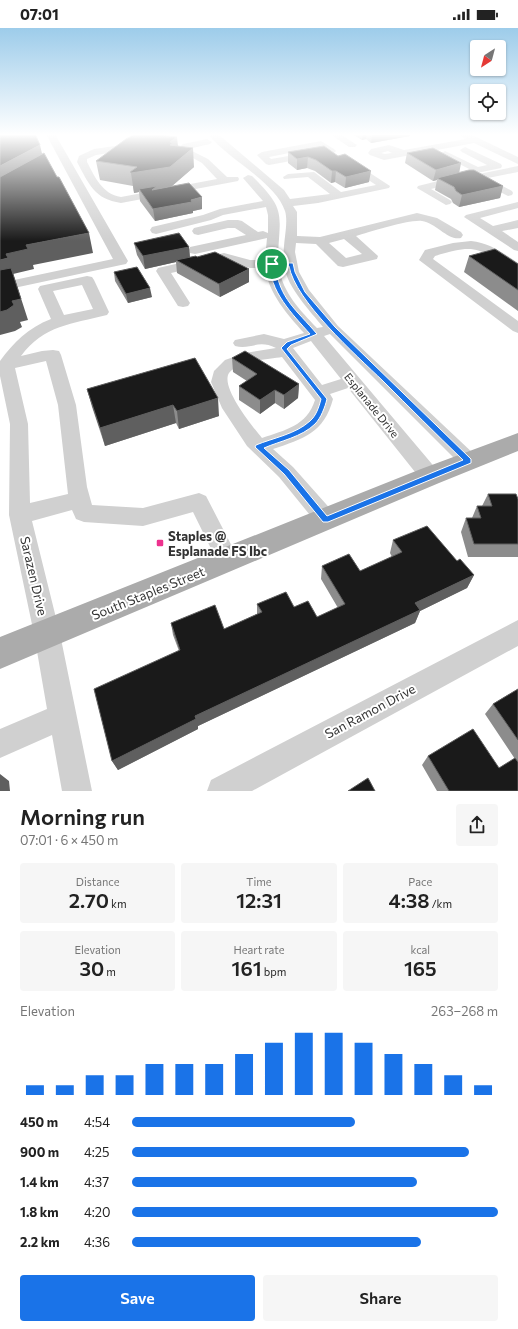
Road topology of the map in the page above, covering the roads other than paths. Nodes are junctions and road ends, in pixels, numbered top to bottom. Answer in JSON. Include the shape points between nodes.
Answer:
{"nodes":[{"id":1,"x":66,"y":170,"type":"edge"},
{"id":2,"x":87,"y":170,"type":"edge"},
{"id":3,"x":214,"y":170,"type":"edge"},
{"id":4,"x":245,"y":170,"type":"edge"},
{"id":5,"x":259,"y":170,"type":"edge"},
{"id":6,"x":278,"y":170,"type":"edge"},
{"id":7,"x":360,"y":170,"type":"edge"},
{"id":8,"x":511,"y":170,"type":"edge"},
{"id":9,"x":252,"y":175,"type":"junction"},
{"id":10,"x":285,"y":175,"type":"junction"},
{"id":11,"x":479,"y":177,"type":"junction"},
{"id":12,"x":225,"y":181,"type":"junction"},
{"id":13,"x":508,"y":193,"type":"dead end"},
{"id":14,"x":340,"y":196,"type":"junction"},
{"id":15,"x":316,"y":201,"type":"junction"},
{"id":16,"x":268,"y":202,"type":"junction"},
{"id":17,"x":446,"y":202,"type":"dead end"},
{"id":18,"x":286,"y":203,"type":"junction"},
{"id":19,"x":518,"y":205,"type":"edge"},
{"id":20,"x":518,"y":224,"type":"edge"},
{"id":21,"x":156,"y":230,"type":"dead end"},
{"id":22,"x":492,"y":230,"type":"junction"},
{"id":23,"x":274,"y":233,"type":"junction"},
{"id":24,"x":347,"y":235,"type":"junction"},
{"id":25,"x":457,"y":235,"type":"dead end"},
{"id":26,"x":174,"y":237,"type":"edge"},
{"id":27,"x":256,"y":237,"type":"junction"},
{"id":28,"x":290,"y":239,"type":"junction"},
{"id":29,"x":320,"y":241,"type":"junction"},
{"id":30,"x":518,"y":246,"type":"edge"},
{"id":31,"x":195,"y":250,"type":"dead end"},
{"id":32,"x":272,"y":264,"type":"junction"},
{"id":33,"x":291,"y":264,"type":"junction"},
{"id":34,"x":130,"y":269,"type":"edge"},
{"id":35,"x":518,"y":269,"type":"edge"},
{"id":36,"x":87,"y":280,"type":"junction"},
{"id":37,"x":0,"y":287,"type":"edge"},
{"id":38,"x":183,"y":303,"type":"dead end"},
{"id":39,"x":59,"y":321,"type":"junction"},
{"id":40,"x":518,"y":328,"type":"edge"},
{"id":41,"x":333,"y":329,"type":"junction"},
{"id":42,"x":314,"y":334,"type":"junction"},
{"id":43,"x":241,"y":343,"type":"dead end"},
{"id":44,"x":286,"y":349,"type":"junction"},
{"id":45,"x":3,"y":366,"type":"edge"},
{"id":46,"x":352,"y":381,"type":"junction"},
{"id":47,"x":319,"y":392,"type":"junction"},
{"id":48,"x":518,"y":442,"type":"edge"},
{"id":49,"x":258,"y":447,"type":"junction"},
{"id":50,"x":469,"y":461,"type":"junction"},
{"id":51,"x":430,"y":476,"type":"junction"},
{"id":52,"x":80,"y":499,"type":"junction"},
{"id":53,"x":20,"y":515,"type":"junction"},
{"id":54,"x":326,"y":520,"type":"junction"},
{"id":55,"x":228,"y":560,"type":"junction"},
{"id":56,"x":518,"y":632,"type":"edge"},
{"id":57,"x":47,"y":634,"type":"junction"},
{"id":58,"x":0,"y":653,"type":"edge"},
{"id":59,"x":63,"y":716,"type":"junction"},
{"id":60,"x":0,"y":744,"type":"edge"},
{"id":61,"x":77,"y":791,"type":"edge"},
{"id":62,"x":222,"y":791,"type":"edge"}],
"edges":[{"from":1,"to":37,"type":"street","via":[[121,261]]},
{"from":2,"to":12,"type":"street","via":[[104,196],[113,200]]},
{"from":3,"to":12,"type":"street"},
{"from":4,"to":9,"type":"street","name":"Esplanade Drive"},
{"from":5,"to":9,"type":"street"},
{"from":6,"to":10,"type":"street"},
{"from":7,"to":14,"type":"street","via":[[385,186]]},
{"from":8,"to":11,"type":"street"},
{"from":9,"to":12,"type":"street"},
{"from":9,"to":16,"type":"street","name":"Esplanade Drive"},
{"from":9,"to":18,"type":"street","name":"Esplanade Drive","via":[[280,192]]},
{"from":10,"to":14,"type":"street","via":[[310,174]]},
{"from":10,"to":15,"type":"street"},
{"from":11,"to":13,"type":"street"},
{"from":11,"to":17,"type":"street","via":[[466,177],[422,188]]},
{"from":14,"to":15,"type":"street"},
{"from":15,"to":18,"type":"street"},
{"from":16,"to":21,"type":"street"},
{"from":16,"to":23,"type":"street","name":"Esplanade Drive","via":[[274,213]]},
{"from":18,"to":28,"type":"street","name":"Esplanade Drive","via":[[290,212]]},
{"from":19,"to":22,"type":"street","via":[[470,217]]},
{"from":20,"to":22,"type":"street"},
{"from":22,"to":30,"type":"street"},
{"from":23,"to":27,"type":"street"},
{"from":23,"to":32,"type":"street","name":"Esplanade Drive"},
{"from":24,"to":25,"type":"street","via":[[418,217],[432,219]]},
{"from":24,"to":29,"type":"street"},
{"from":24,"to":29,"type":"street","via":[[372,256],[343,263]]},
{"from":26,"to":27,"type":"street","via":[[238,224]]},
{"from":27,"to":31,"type":"street"},
{"from":28,"to":29,"type":"street"},
{"from":28,"to":33,"type":"street","name":"Esplanade Drive"},
{"from":32,"to":33,"type":"street"},
{"from":32,"to":38,"type":"street","via":[[250,264],[224,257],[162,271]]},
{"from":32,"to":42,"type":"street","name":"Esplanade Drive","via":[[274,278],[286,303]]},
{"from":33,"to":41,"type":"street","name":"Esplanade Drive","via":[[292,272],[303,292]]},
{"from":34,"to":36,"type":"street"},
{"from":35,"to":40,"type":"street","via":[[484,248],[471,244],[430,253],[426,260]]},
{"from":36,"to":39,"type":"street","via":[[45,289]]},
{"from":36,"to":39,"type":"street","via":[[102,312]]},
{"from":39,"to":45,"type":"street","via":[[40,328],[19,345]]},
{"from":41,"to":42,"type":"street"},
{"from":41,"to":50,"type":"street","name":"Esplanade Drive"},
{"from":42,"to":44,"type":"street"},
{"from":42,"to":46,"type":"street","name":"Esplanade Drive"},
{"from":43,"to":44,"type":"street","via":[[266,337]]},
{"from":44,"to":47,"type":"street"},
{"from":44,"to":49,"type":"street","via":[[235,362],[221,372],[219,384],[224,396]]},
{"from":45,"to":52,"type":"street","via":[[53,355],[67,405],[76,487]]},
{"from":45,"to":53,"type":"street","name":"Sarazen Drive","via":[[19,424]]},
{"from":46,"to":47,"type":"street"},
{"from":46,"to":51,"type":"street","name":"Esplanade Drive"},
{"from":47,"to":49,"type":"street","via":[[324,399],[313,422]]},
{"from":48,"to":50,"type":"main road","name":"South Staples Street"},
{"from":49,"to":54,"type":"street","via":[[286,472]]},
{"from":50,"to":51,"type":"main road","name":"South Staples Street"},
{"from":51,"to":54,"type":"main road","name":"South Staples Street"},
{"from":52,"to":53,"type":"street"},
{"from":52,"to":55,"type":"street","via":[[84,513],[143,517],[199,502]]},
{"from":53,"to":57,"type":"street","name":"Sarazen Drive"},
{"from":54,"to":55,"type":"main road","name":"South Staples Street"},
{"from":55,"to":57,"type":"main road","name":"South Staples Street"},
{"from":56,"to":62,"type":"street","name":"San Ramon Drive"},
{"from":57,"to":58,"type":"main road","name":"South Staples Street"},
{"from":57,"to":59,"type":"street","name":"Sarazen Drive"},
{"from":59,"to":60,"type":"street"},
{"from":59,"to":61,"type":"street","name":"Sarazen Drive"}]}
